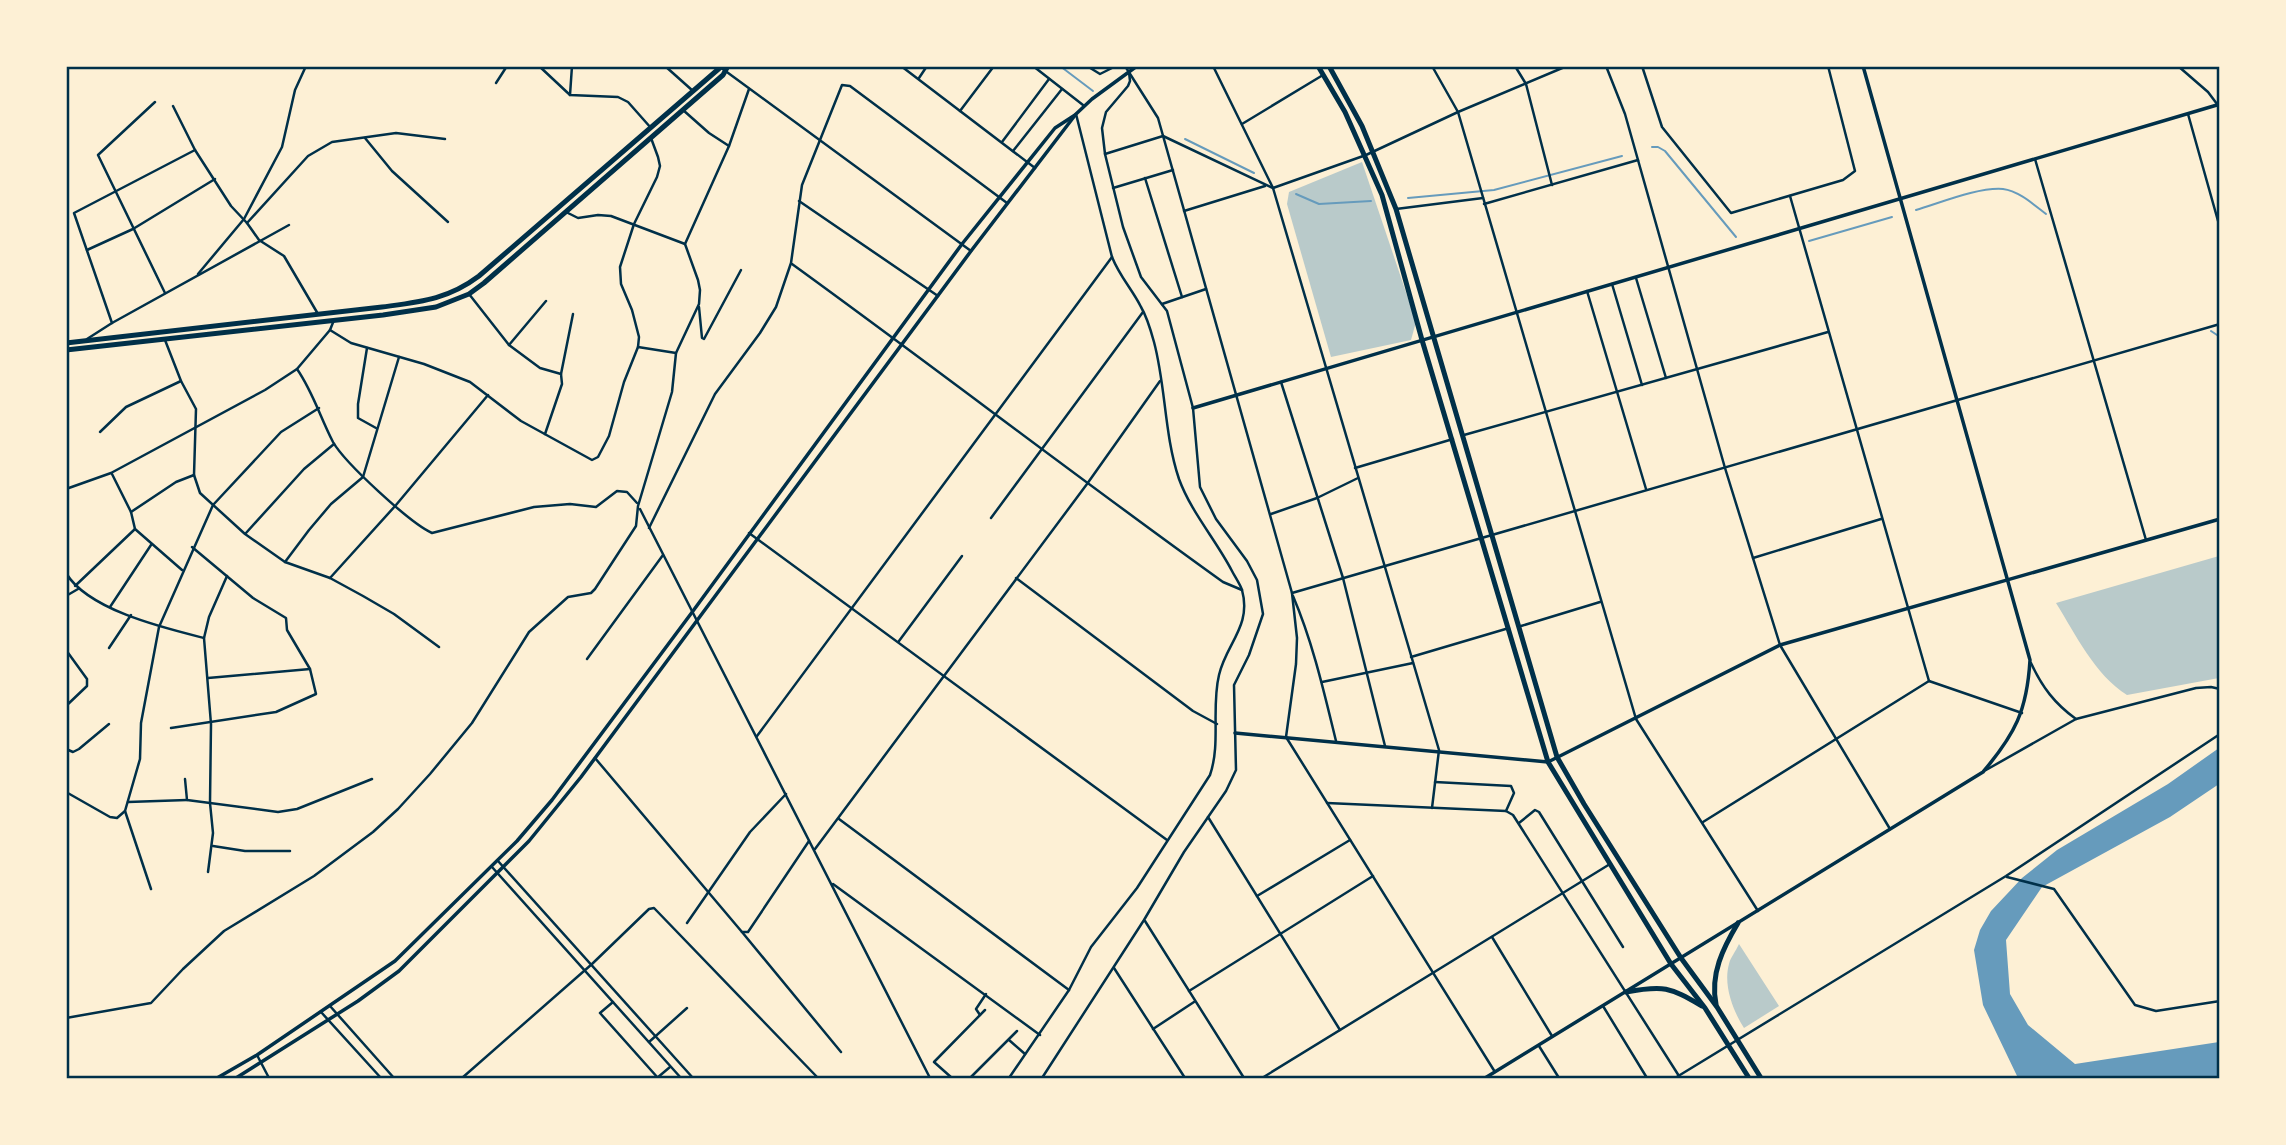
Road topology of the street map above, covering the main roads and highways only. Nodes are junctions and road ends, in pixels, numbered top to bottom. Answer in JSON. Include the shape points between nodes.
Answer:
{"nodes":[{"id":1,"x":1318,"y":66,"type":"edge"},
{"id":2,"x":724,"y":68,"type":"edge"},
{"id":3,"x":1333,"y":68,"type":"edge"},
{"id":4,"x":66,"y":343,"type":"edge"},
{"id":5,"x":66,"y":350,"type":"edge"},
{"id":6,"x":1738,"y":923,"type":"road end"},
{"id":7,"x":1626,"y":992,"type":"road end"},
{"id":8,"x":1717,"y":1007,"type":"junction"},
{"id":9,"x":1706,"y":1009,"type":"junction"},
{"id":10,"x":1749,"y":1079,"type":"edge"},
{"id":11,"x":1761,"y":1079,"type":"edge"}],
"edges":[{"from":1,"to":9,"type":"highway","via":[[1345,111],[1382,195],[1548,761],[1671,964]]},
{"from":2,"to":4,"type":"highway","via":[[465,286],[433,300]]},
{"from":2,"to":5,"type":"highway","via":[[682,110],[470,293],[436,307]]},
{"from":3,"to":8,"type":"highway","via":[[1396,209],[1557,757],[1681,958]]},
{"from":6,"to":8,"type":"highway","via":[[1716,971]]},
{"from":7,"to":9,"type":"highway","via":[[1673,989]]},
{"from":8,"to":11,"type":"highway"},
{"from":9,"to":10,"type":"highway"}]}
